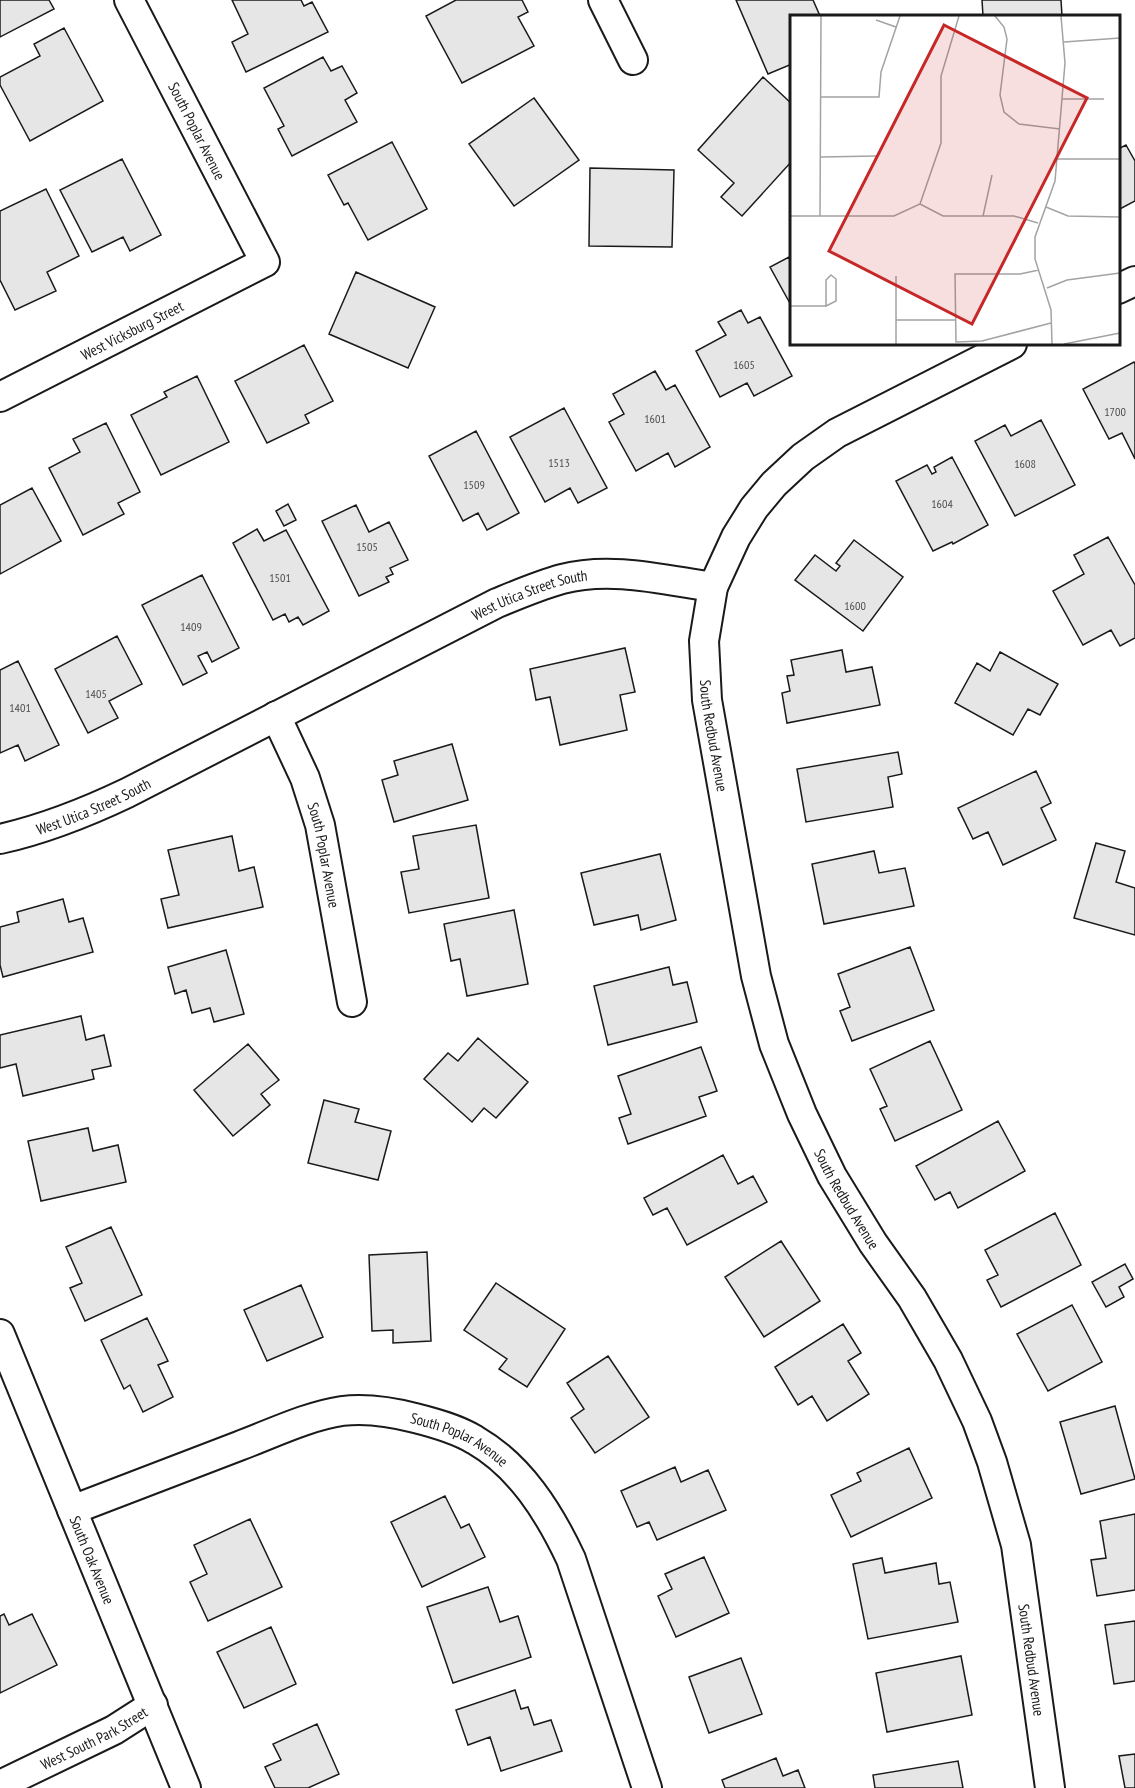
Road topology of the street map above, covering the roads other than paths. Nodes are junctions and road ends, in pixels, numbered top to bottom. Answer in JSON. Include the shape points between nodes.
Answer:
{"nodes":[{"id":1,"x":129,"y":0,"type":"edge"},
{"id":2,"x":603,"y":0,"type":"edge"},
{"id":3,"x":633,"y":60,"type":"dead end"},
{"id":4,"x":265,"y":262,"type":"joint"},
{"id":5,"x":1135,"y":281,"type":"edge"},
{"id":6,"x":1120,"y":288,"type":"edge"},
{"id":7,"x":1009,"y":345,"type":"edge"},
{"id":8,"x":0,"y":397,"type":"edge"},
{"id":9,"x":713,"y":587,"type":"junction"},
{"id":10,"x":276,"y":716,"type":"junction"},
{"id":11,"x":0,"y":839,"type":"edge"},
{"id":12,"x":352,"y":1002,"type":"dead end"},
{"id":13,"x":0,"y":1334,"type":"edge"},
{"id":14,"x":72,"y":1510,"type":"junction"},
{"id":15,"x":153,"y":1705,"type":"junction"},
{"id":16,"x":0,"y":1785,"type":"edge"},
{"id":17,"x":186,"y":1788,"type":"edge"},
{"id":18,"x":647,"y":1788,"type":"edge"},
{"id":19,"x":1050,"y":1788,"type":"edge"}],
"edges":[{"from":1,"to":4,"type":"street","name":"South Poplar Avenue"},
{"from":2,"to":3,"type":"street"},
{"from":4,"to":8,"type":"street","name":"West Vicksburg Street"},
{"from":5,"to":6,"type":"street"},
{"from":7,"to":9,"type":"street","via":[[837,433],[803,457],[754,508]]},
{"from":9,"to":10,"type":"street","name":"West Utica Street South","via":[[640,576],[599,574],[564,579],[498,603]]},
{"from":9,"to":19,"type":"street","name":"South Redbud Avenue","via":[[704,641],[707,700],[756,976],[774,1044],[832,1176],[948,1360],[984,1442],[1016,1545]]},
{"from":10,"to":11,"type":"street","name":"West Utica Street South","via":[[82,814]]},
{"from":10,"to":12,"type":"street","name":"South Poplar Avenue","via":[[305,778],[320,825]]},
{"from":13,"to":14,"type":"street","name":"South Oak Avenue"},
{"from":14,"to":15,"type":"street","name":"South Oak Avenue"},
{"from":14,"to":18,"type":"street","name":"South Poplar Avenue","via":[[292,1425],[342,1411],[407,1416],[475,1439],[525,1482],[557,1529],[571,1559]]},
{"from":15,"to":16,"type":"street","name":"West South Park Street","via":[[114,1730]]},
{"from":15,"to":17,"type":"street","name":"South Oak Avenue"}]}
